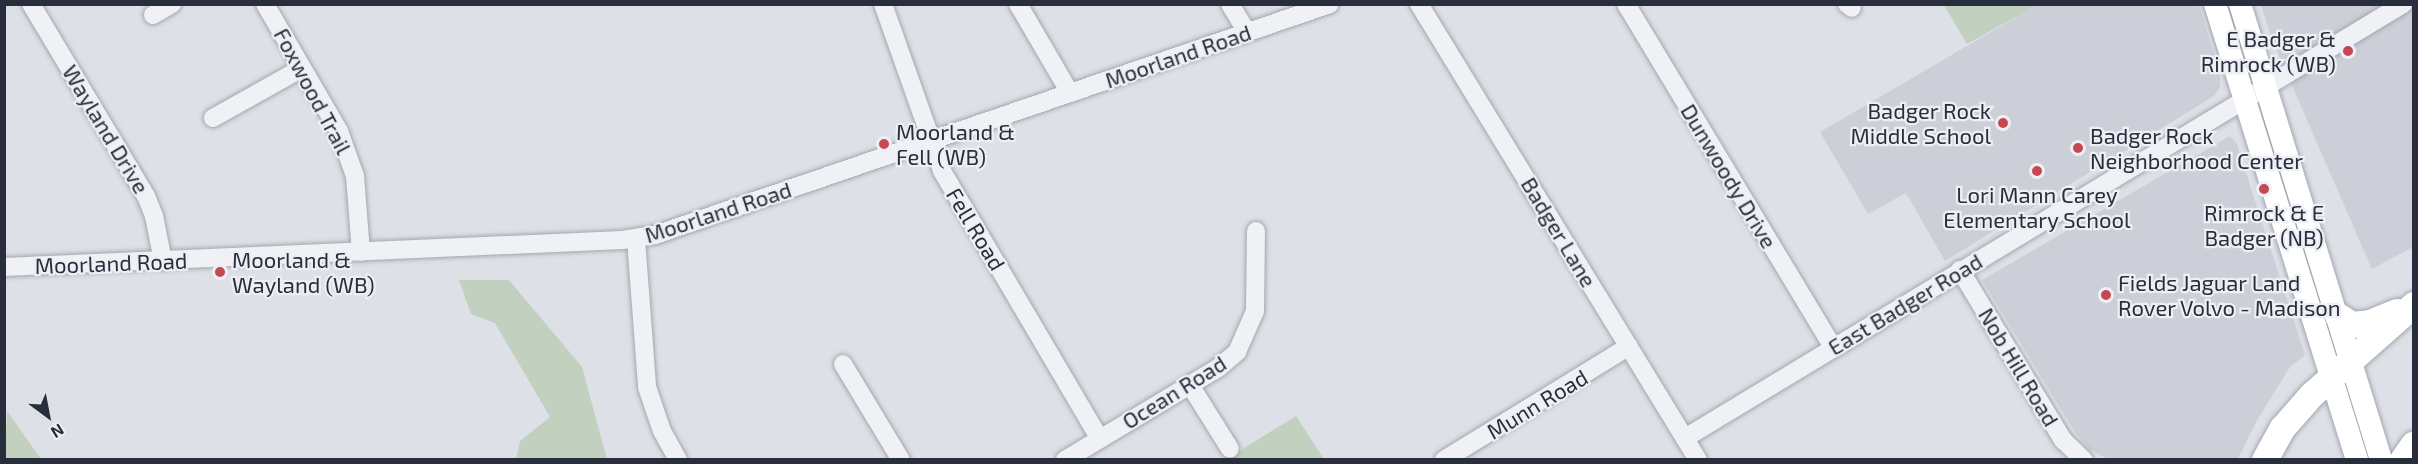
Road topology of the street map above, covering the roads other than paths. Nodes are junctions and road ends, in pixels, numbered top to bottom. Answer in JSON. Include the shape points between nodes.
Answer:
{"nodes":[{"id":1,"x":31,"y":4,"type":"edge"},
{"id":2,"x":172,"y":4,"type":"edge"},
{"id":3,"x":265,"y":4,"type":"edge"},
{"id":4,"x":883,"y":4,"type":"edge"},
{"id":5,"x":1018,"y":4,"type":"edge"},
{"id":6,"x":1230,"y":4,"type":"edge"},
{"id":7,"x":1330,"y":4,"type":"edge"},
{"id":8,"x":1419,"y":4,"type":"edge"},
{"id":9,"x":1626,"y":4,"type":"edge"},
{"id":10,"x":2215,"y":4,"type":"edge"},
{"id":11,"x":2240,"y":4,"type":"edge"},
{"id":12,"x":2403,"y":4,"type":"edge"},
{"id":13,"x":153,"y":15,"type":"dead end"},
{"id":14,"x":1247,"y":32,"type":"junction"},
{"id":15,"x":302,"y":68,"type":"junction"},
{"id":16,"x":1070,"y":93,"type":"junction"},
{"id":17,"x":2256,"y":94,"type":"junction"},
{"id":18,"x":213,"y":118,"type":"dead end"},
{"id":19,"x":930,"y":142,"type":"junction"},
{"id":20,"x":1256,"y":231,"type":"dead end"},
{"id":21,"x":636,"y":239,"type":"junction"},
{"id":22,"x":361,"y":252,"type":"junction"},
{"id":23,"x":163,"y":261,"type":"junction"},
{"id":24,"x":4,"y":267,"type":"edge"},
{"id":25,"x":1960,"y":270,"type":"junction"},
{"id":26,"x":2414,"y":305,"type":"edge"},
{"id":27,"x":2338,"y":316,"type":"junction"},
{"id":28,"x":1629,"y":346,"type":"junction"},
{"id":29,"x":1833,"y":347,"type":"junction"},
{"id":30,"x":2351,"y":361,"type":"junction"},
{"id":31,"x":843,"y":364,"type":"dead end"},
{"id":32,"x":2330,"y":379,"type":"junction"},
{"id":33,"x":1190,"y":385,"type":"junction"},
{"id":34,"x":1685,"y":438,"type":"junction"},
{"id":35,"x":1100,"y":439,"type":"junction"},
{"id":36,"x":2414,"y":444,"type":"edge"},
{"id":37,"x":1230,"y":449,"type":"dead end"},
{"id":38,"x":678,"y":459,"type":"edge"},
{"id":39,"x":901,"y":459,"type":"edge"},
{"id":40,"x":1065,"y":459,"type":"edge"},
{"id":41,"x":1443,"y":459,"type":"edge"},
{"id":42,"x":1698,"y":459,"type":"edge"},
{"id":43,"x":2084,"y":459,"type":"edge"},
{"id":44,"x":2265,"y":459,"type":"edge"},
{"id":45,"x":2357,"y":459,"type":"edge"},
{"id":46,"x":2381,"y":459,"type":"edge"},
{"id":47,"x":2403,"y":459,"type":"edge"}],
"edges":[{"from":1,"to":23,"type":"street","name":"Wayland Drive","via":[[146,196]]},
{"from":2,"to":13,"type":"street"},
{"from":3,"to":15,"type":"street","name":"Foxwood Trail"},
{"from":4,"to":19,"type":"street","name":"Fell Road"},
{"from":5,"to":16,"type":"street"},
{"from":6,"to":14,"type":"street"},
{"from":7,"to":14,"type":"street","name":"Moorland Road"},
{"from":8,"to":28,"type":"street","name":"Badger Lane"},
{"from":9,"to":29,"type":"street","name":"Dunwoody Drive"},
{"from":10,"to":17,"type":"main road"},
{"from":11,"to":17,"type":"main road"},
{"from":12,"to":17,"type":"street","name":"East Badger Road"},
{"from":14,"to":16,"type":"street","name":"Moorland Road"},
{"from":15,"to":18,"type":"street"},
{"from":15,"to":22,"type":"street","name":"Foxwood Trail","via":[[339,131],[352,164]]},
{"from":16,"to":19,"type":"street","name":"Moorland Road"},
{"from":17,"to":25,"type":"street","name":"East Badger Road"},
{"from":17,"to":27,"type":"main road"},
{"from":17,"to":32,"type":"main road"},
{"from":19,"to":21,"type":"street","name":"Moorland Road"},
{"from":19,"to":35,"type":"street","name":"Fell Road","via":[[942,171]]},
{"from":20,"to":33,"type":"street","name":"Ocean Road","via":[[1255,311],[1246,335],[1230,358]]},
{"from":21,"to":22,"type":"street","name":"Moorland Road"},
{"from":21,"to":38,"type":"street","via":[[647,387],[662,431]]},
{"from":22,"to":23,"type":"street","name":"Moorland Road"},
{"from":23,"to":24,"type":"street","name":"Moorland Road"},
{"from":25,"to":29,"type":"street","name":"East Badger Road"},
{"from":25,"to":43,"type":"street","name":"Nob Hill Road","via":[[2063,440]]},
{"from":26,"to":27,"type":"highway","via":[[2370,323],[2352,325]]},
{"from":26,"to":30,"type":"highway"},
{"from":27,"to":30,"type":"main road"},
{"from":28,"to":34,"type":"street","name":"Badger Lane"},
{"from":28,"to":41,"type":"street","name":"Munn Road"},
{"from":29,"to":34,"type":"street","name":"East Badger Road"},
{"from":30,"to":32,"type":"highway"},
{"from":30,"to":46,"type":"main road"},
{"from":31,"to":39,"type":"street"},
{"from":32,"to":44,"type":"highway","via":[[2283,428]]},
{"from":32,"to":45,"type":"main road"},
{"from":33,"to":35,"type":"street","name":"Ocean Road"},
{"from":33,"to":37,"type":"street"},
{"from":34,"to":42,"type":"street","name":"Badger Lane"},
{"from":35,"to":40,"type":"street","name":"Ocean Road"},
{"from":36,"to":47,"type":"highway"}]}
